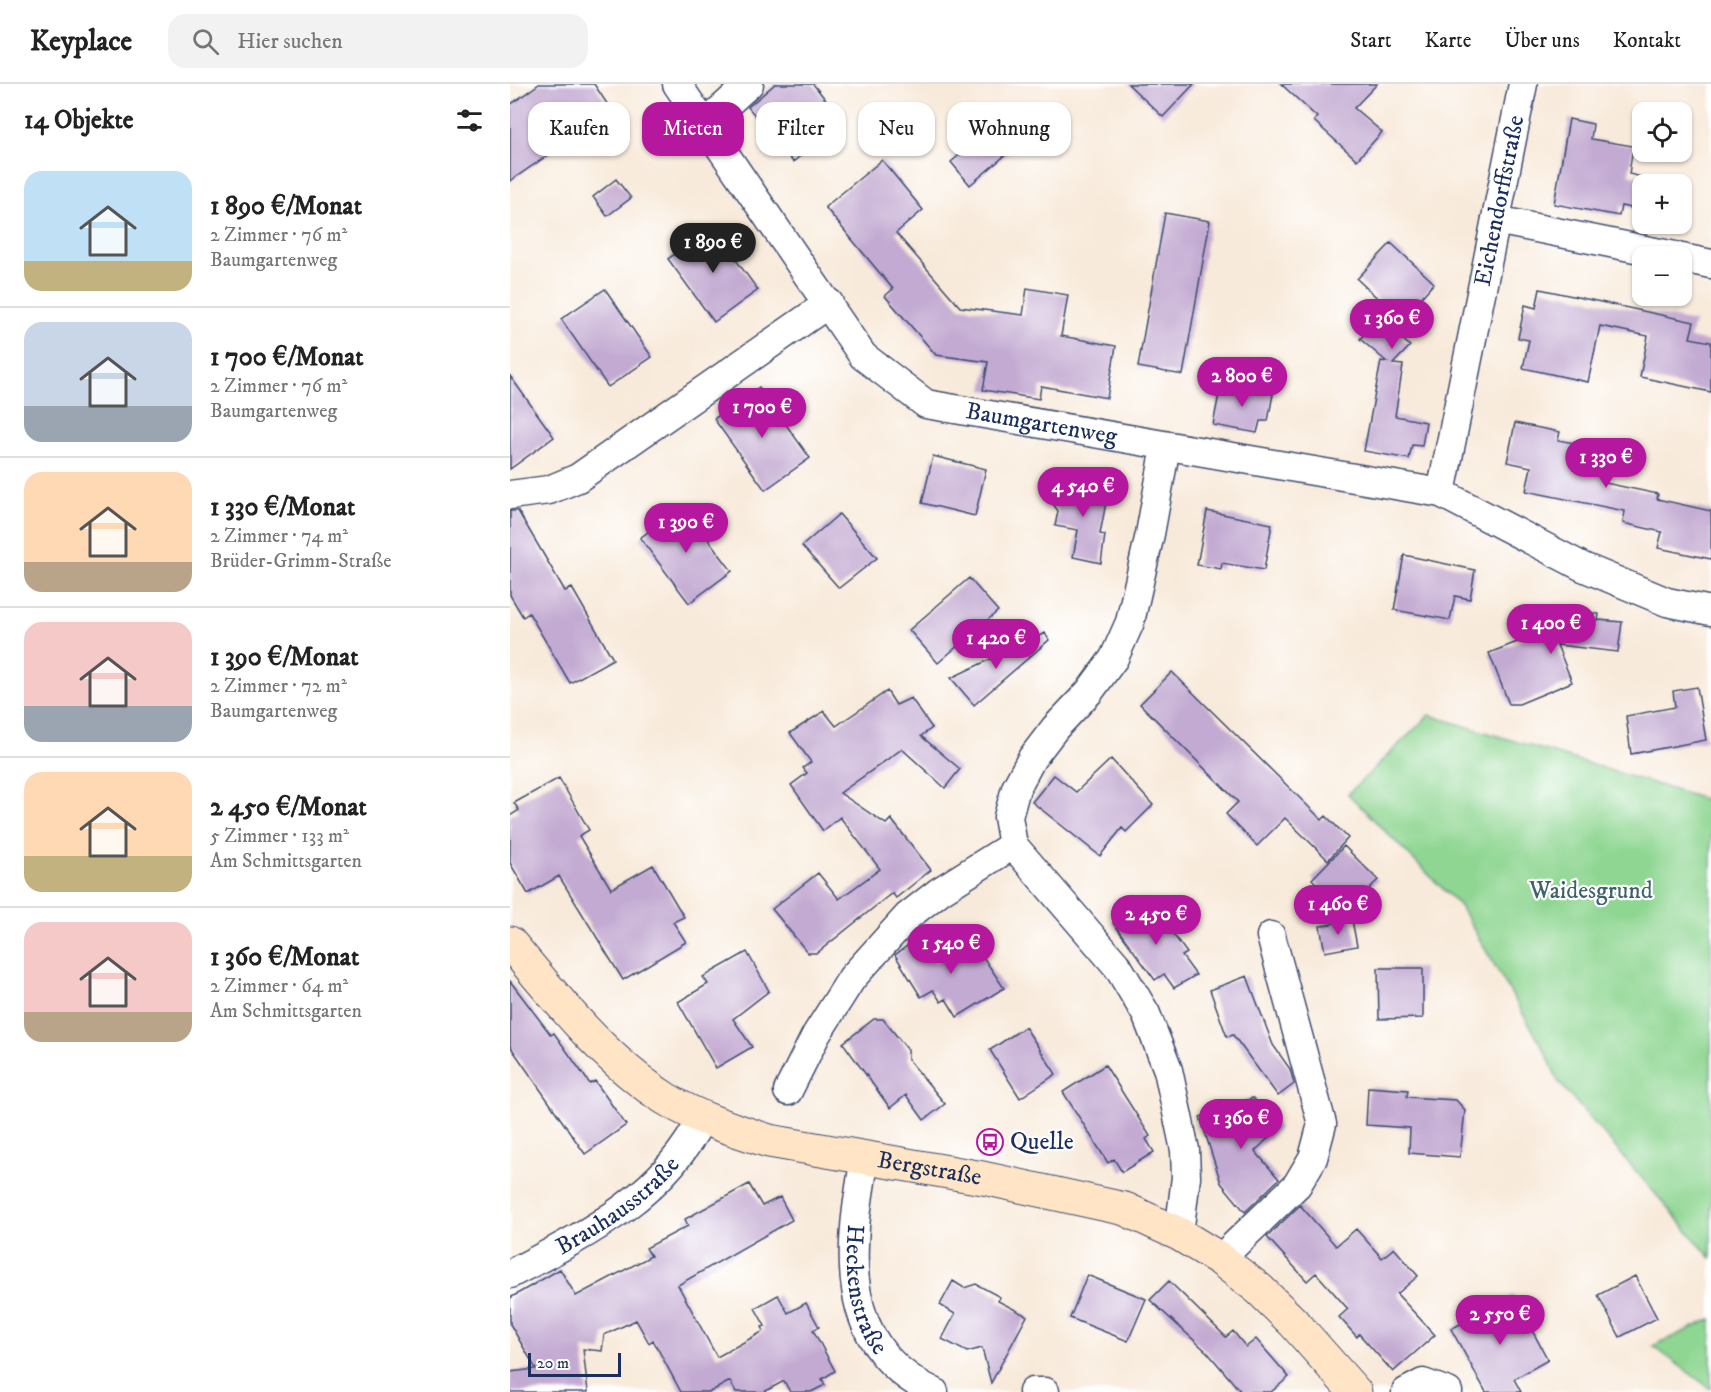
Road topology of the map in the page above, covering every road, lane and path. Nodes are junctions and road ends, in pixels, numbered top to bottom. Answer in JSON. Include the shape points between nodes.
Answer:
{"nodes":[{"id":1,"x":677,"y":84,"type":"edge"},
{"id":2,"x":749,"y":84,"type":"edge"},
{"id":3,"x":1523,"y":84,"type":"edge"},
{"id":4,"x":690,"y":102,"type":"edge"},
{"id":5,"x":729,"y":102,"type":"edge"},
{"id":6,"x":729,"y":156,"type":"edge"},
{"id":7,"x":1496,"y":220,"type":"junction"},
{"id":8,"x":1632,"y":247,"type":"edge"},
{"id":9,"x":1692,"y":260,"type":"edge"},
{"id":10,"x":1711,"y":264,"type":"edge"},
{"id":11,"x":829,"y":303,"type":"junction"},
{"id":12,"x":1166,"y":446,"type":"junction"},
{"id":13,"x":1442,"y":493,"type":"junction"},
{"id":14,"x":510,"y":495,"type":"edge"},
{"id":15,"x":1711,"y":611,"type":"edge"},
{"id":16,"x":1013,"y":845,"type":"junction"},
{"id":17,"x":1271,"y":936,"type":"dead end"},
{"id":18,"x":510,"y":943,"type":"edge"},
{"id":19,"x":788,"y":1091,"type":"dead end"},
{"id":20,"x":703,"y":1116,"type":"junction"},
{"id":21,"x":865,"y":1158,"type":"junction"},
{"id":22,"x":1179,"y":1234,"type":"junction"},
{"id":23,"x":1220,"y":1259,"type":"junction"},
{"id":24,"x":510,"y":1274,"type":"edge"},
{"id":25,"x":921,"y":1389,"type":"edge"},
{"id":26,"x":1034,"y":1392,"type":"edge"},
{"id":27,"x":1045,"y":1392,"type":"edge"},
{"id":28,"x":1355,"y":1392,"type":"edge"},
{"id":29,"x":1406,"y":1392,"type":"edge"},
{"id":30,"x":1448,"y":1392,"type":"edge"}],
"edges":[{"from":1,"to":4,"type":"street","name":"Baumgartenweg"},
{"from":2,"to":5,"type":"street"},
{"from":3,"to":7,"type":"street","name":"Eichendorffstraße"},
{"from":6,"to":11,"type":"street","name":"Baumgartenweg"},
{"from":7,"to":8,"type":"street"},
{"from":7,"to":13,"type":"street","name":"Eichendorffstraße"},
{"from":9,"to":10,"type":"street"},
{"from":11,"to":12,"type":"street","name":"Baumgartenweg","via":[[864,356],[926,404]]},
{"from":11,"to":14,"type":"street","via":[[578,478],[549,490]]},
{"from":12,"to":13,"type":"street","name":"Baumgartenweg"},
{"from":12,"to":16,"type":"street","via":[[1130,622],[1114,658],[1089,693],[1038,750],[1016,788],[1008,817]]},
{"from":13,"to":15,"type":"street","name":"Baumgartenweg","via":[[1583,567],[1666,602]]},
{"from":16,"to":19,"type":"street","via":[[908,916],[852,978],[816,1035]]},
{"from":16,"to":22,"type":"street","via":[[1118,967],[1146,1014],[1168,1070],[1185,1150]]},
{"from":17,"to":23,"type":"street","via":[[1322,1124],[1313,1158],[1298,1185]]},
{"from":18,"to":20,"type":"main road","name":"Bergstraße","via":[[605,1048],[667,1099]]},
{"from":20,"to":21,"type":"main road","name":"Bergstraße","via":[[769,1141]]},
{"from":20,"to":24,"type":"street","name":"Brauhausstraße","via":[[680,1154],[636,1200],[609,1220]]},
{"from":21,"to":22,"type":"main road","name":"Bergstraße","via":[[983,1178],[1125,1209]]},
{"from":21,"to":25,"type":"street","name":"Heckenstraße","via":[[854,1217],[852,1269],[858,1307],[888,1359]]},
{"from":22,"to":23,"type":"main road","name":"Bergstraße"},
{"from":23,"to":28,"type":"main road","name":"Bergstraße","via":[[1294,1323]]},
{"from":26,"to":27,"type":"street"},
{"from":29,"to":30,"type":"street","via":[[1423,1383]]}]}
